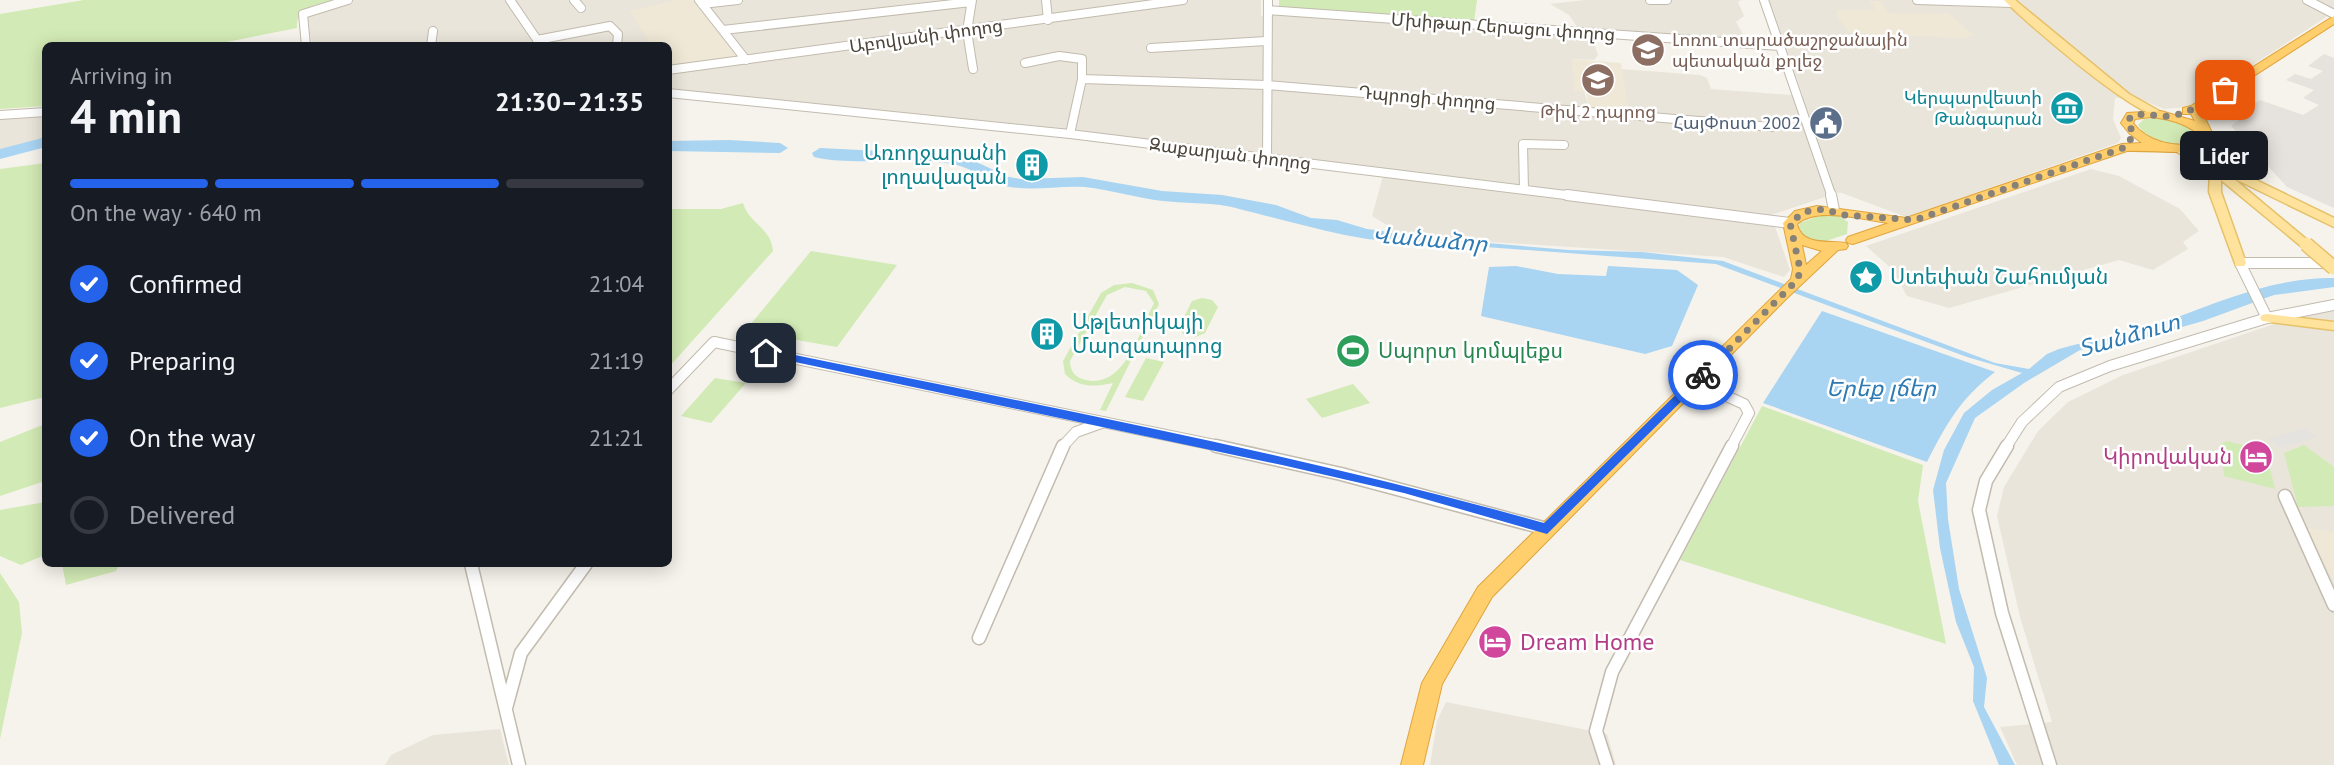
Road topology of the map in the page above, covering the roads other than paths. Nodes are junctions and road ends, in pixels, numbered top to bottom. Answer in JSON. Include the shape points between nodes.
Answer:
{"nodes":[{"id":1,"x":348,"y":0,"type":"edge"},
{"id":2,"x":510,"y":0,"type":"edge"},
{"id":3,"x":574,"y":0,"type":"edge"},
{"id":4,"x":738,"y":0,"type":"edge"},
{"id":5,"x":1046,"y":0,"type":"edge"},
{"id":6,"x":1121,"y":0,"type":"edge"},
{"id":7,"x":1183,"y":0,"type":"edge"},
{"id":8,"x":1268,"y":0,"type":"edge"},
{"id":9,"x":1650,"y":0,"type":"edge"},
{"id":10,"x":1667,"y":0,"type":"edge"},
{"id":11,"x":1764,"y":0,"type":"edge"},
{"id":12,"x":1917,"y":0,"type":"edge"},
{"id":13,"x":2307,"y":0,"type":"edge"},
{"id":14,"x":972,"y":1,"type":"edge"},
{"id":15,"x":2011,"y":1,"type":"edge"},
{"id":16,"x":701,"y":2,"type":"edge"},
{"id":17,"x":582,"y":8,"type":"dead end"},
{"id":18,"x":1268,"y":10,"type":"junction"},
{"id":19,"x":1122,"y":11,"type":"junction"},
{"id":20,"x":2334,"y":17,"type":"edge"},
{"id":21,"x":1048,"y":20,"type":"junction"},
{"id":22,"x":433,"y":30,"type":"dead end"},
{"id":23,"x":723,"y":30,"type":"junction"},
{"id":24,"x":967,"y":31,"type":"junction"},
{"id":25,"x":1266,"y":41,"type":"junction"},
{"id":26,"x":305,"y":42,"type":"edge"},
{"id":27,"x":432,"y":42,"type":"edge"},
{"id":28,"x":538,"y":42,"type":"edge"},
{"id":29,"x":543,"y":42,"type":"edge"},
{"id":30,"x":617,"y":42,"type":"edge"},
{"id":31,"x":1780,"y":46,"type":"junction"},
{"id":32,"x":1151,"y":48,"type":"dead end"},
{"id":33,"x":746,"y":60,"type":"junction"},
{"id":34,"x":1025,"y":63,"type":"dead end"},
{"id":35,"x":973,"y":69,"type":"dead end"},
{"id":36,"x":672,"y":70,"type":"edge"},
{"id":37,"x":1082,"y":76,"type":"junction"},
{"id":38,"x":1266,"y":85,"type":"junction"},
{"id":39,"x":672,"y":93,"type":"edge"},
{"id":40,"x":2125,"y":96,"type":"junction"},
{"id":41,"x":2195,"y":109,"type":"junction"},
{"id":42,"x":42,"y":112,"type":"edge"},
{"id":43,"x":0,"y":115,"type":"edge"},
{"id":44,"x":2162,"y":115,"type":"junction"},
{"id":45,"x":2131,"y":116,"type":"junction"},
{"id":46,"x":1772,"y":127,"type":"dead end"},
{"id":47,"x":2134,"y":133,"type":"junction"},
{"id":48,"x":1070,"y":134,"type":"junction"},
{"id":49,"x":2206,"y":140,"type":"junction"},
{"id":50,"x":1564,"y":145,"type":"dead end"},
{"id":51,"x":2126,"y":147,"type":"junction"},
{"id":52,"x":2171,"y":147,"type":"junction"},
{"id":53,"x":1267,"y":158,"type":"junction"},
{"id":54,"x":2216,"y":170,"type":"junction"},
{"id":55,"x":1524,"y":190,"type":"junction"},
{"id":56,"x":1839,"y":213,"type":"junction"},
{"id":57,"x":1908,"y":222,"type":"junction"},
{"id":58,"x":2334,"y":223,"type":"edge"},
{"id":59,"x":1790,"y":227,"type":"junction"},
{"id":60,"x":1853,"y":240,"type":"junction"},
{"id":61,"x":1835,"y":246,"type":"junction"},
{"id":62,"x":2240,"y":263,"type":"junction"},
{"id":63,"x":2334,"y":265,"type":"edge"},
{"id":64,"x":1798,"y":279,"type":"junction"},
{"id":65,"x":2334,"y":304,"type":"edge"},
{"id":66,"x":2267,"y":318,"type":"junction"},
{"id":67,"x":2334,"y":326,"type":"edge"},
{"id":68,"x":1696,"y":382,"type":"junction"},
{"id":69,"x":672,"y":386,"type":"edge"},
{"id":70,"x":1104,"y":422,"type":"junction"},
{"id":71,"x":2285,"y":496,"type":"dead end"},
{"id":72,"x":1547,"y":529,"type":"junction"},
{"id":73,"x":472,"y":567,"type":"edge"},
{"id":74,"x":584,"y":567,"type":"edge"},
{"id":75,"x":2334,"y":606,"type":"edge"},
{"id":76,"x":979,"y":638,"type":"dead end"},
{"id":77,"x":505,"y":710,"type":"junction"},
{"id":78,"x":519,"y":765,"type":"edge"},
{"id":79,"x":1412,"y":765,"type":"edge"},
{"id":80,"x":1607,"y":765,"type":"edge"},
{"id":81,"x":2050,"y":765,"type":"edge"}],
"edges":[{"from":1,"to":26,"type":"street","via":[[308,11],[302,20]]},
{"from":2,"to":28,"type":"street"},
{"from":3,"to":17,"type":"street"},
{"from":4,"to":16,"type":"street"},
{"from":5,"to":21,"type":"street"},
{"from":6,"to":19,"type":"street"},
{"from":7,"to":19,"type":"street","name":"Աբովյանի փողոց"},
{"from":8,"to":18,"type":"street"},
{"from":9,"to":10,"type":"street"},
{"from":11,"to":31,"type":"street"},
{"from":12,"to":15,"type":"street"},
{"from":13,"to":20,"type":"street"},
{"from":14,"to":23,"type":"street"},
{"from":14,"to":24,"type":"street"},
{"from":15,"to":40,"type":"main road"},
{"from":16,"to":23,"type":"street"},
{"from":18,"to":25,"type":"street"},
{"from":18,"to":31,"type":"street","name":"Մխիթար Հերացու փողոց"},
{"from":19,"to":21,"type":"street","name":"Աբովյանի փողոց"},
{"from":20,"to":41,"type":"highway"},
{"from":21,"to":24,"type":"street","name":"Աբովյանի փողոց"},
{"from":22,"to":27,"type":"street"},
{"from":23,"to":33,"type":"street"},
{"from":24,"to":33,"type":"street","name":"Աբովյանի փողոց"},
{"from":24,"to":35,"type":"street"},
{"from":25,"to":32,"type":"street"},
{"from":25,"to":38,"type":"street"},
{"from":29,"to":30,"type":"street","via":[[610,26],[618,34]]},
{"from":31,"to":56,"type":"street"},
{"from":33,"to":36,"type":"street","name":"Աբովյանի փողոց"},
{"from":34,"to":37,"type":"street","via":[[1059,56],[1082,59]]},
{"from":37,"to":38,"type":"street","name":"Դպրոցի փողոց"},
{"from":37,"to":48,"type":"street"},
{"from":38,"to":46,"type":"street","name":"Դպրոցի փողոց"},
{"from":38,"to":53,"type":"street"},
{"from":39,"to":48,"type":"street","name":"Զաքարյան փողոց"},
{"from":40,"to":44,"type":"main road"},
{"from":40,"to":45,"type":"main road"},
{"from":41,"to":44,"type":"highway"},
{"from":41,"to":49,"type":"highway"},
{"from":42,"to":43,"type":"street"},
{"from":44,"to":45,"type":"highway"},
{"from":44,"to":49,"type":"highway","via":[[2191,124]]},
{"from":45,"to":47,"type":"highway","via":[[2127,123]]},
{"from":47,"to":51,"type":"highway"},
{"from":47,"to":52,"type":"highway"},
{"from":48,"to":53,"type":"street","name":"Զաքարյան փողոց"},
{"from":49,"to":52,"type":"highway"},
{"from":49,"to":54,"type":"main road"},
{"from":50,"to":55,"type":"street","via":[[1523,144]]},
{"from":51,"to":52,"type":"highway"},
{"from":51,"to":57,"type":"highway"},
{"from":52,"to":54,"type":"main road"},
{"from":53,"to":55,"type":"street","name":"Զաքարյան փողոց"},
{"from":54,"to":58,"type":"main road","via":[[2244,178]]},
{"from":54,"to":62,"type":"main road","via":[[2215,192]]},
{"from":54,"to":63,"type":"main road","bridge":true},
{"from":55,"to":59,"type":"street","name":"Զաքարյան փողոց"},
{"from":56,"to":57,"type":"highway"},
{"from":56,"to":59,"type":"highway","via":[[1804,212]]},
{"from":56,"to":60,"type":"highway","via":[[1855,226]]},
{"from":57,"to":60,"type":"highway"},
{"from":59,"to":61,"type":"highway","via":[[1807,243]]},
{"from":59,"to":64,"type":"highway"},
{"from":60,"to":61,"type":"highway"},
{"from":61,"to":64,"type":"highway"},
{"from":62,"to":63,"type":"street"},
{"from":62,"to":66,"type":"street"},
{"from":64,"to":68,"type":"highway"},
{"from":65,"to":66,"type":"street"},
{"from":66,"to":67,"type":"main road"},
{"from":66,"to":81,"type":"street","via":[[2110,366],[2059,387],[2022,422],[1986,481],[1979,510],[2002,613]]},
{"from":68,"to":72,"type":"highway"},
{"from":68,"to":80,"type":"street","via":[[1744,404],[1749,413],[1612,672],[1596,731]]},
{"from":69,"to":70,"type":"street","via":[[715,342]]},
{"from":70,"to":72,"type":"street","via":[[1404,488]]},
{"from":70,"to":76,"type":"street","via":[[1076,432],[1063,446]]},
{"from":71,"to":75,"type":"street"},
{"from":72,"to":79,"type":"highway","via":[[1485,593],[1448,653],[1432,683]]},
{"from":73,"to":77,"type":"street"},
{"from":74,"to":77,"type":"street","via":[[521,653]]},
{"from":77,"to":78,"type":"street"}]}
